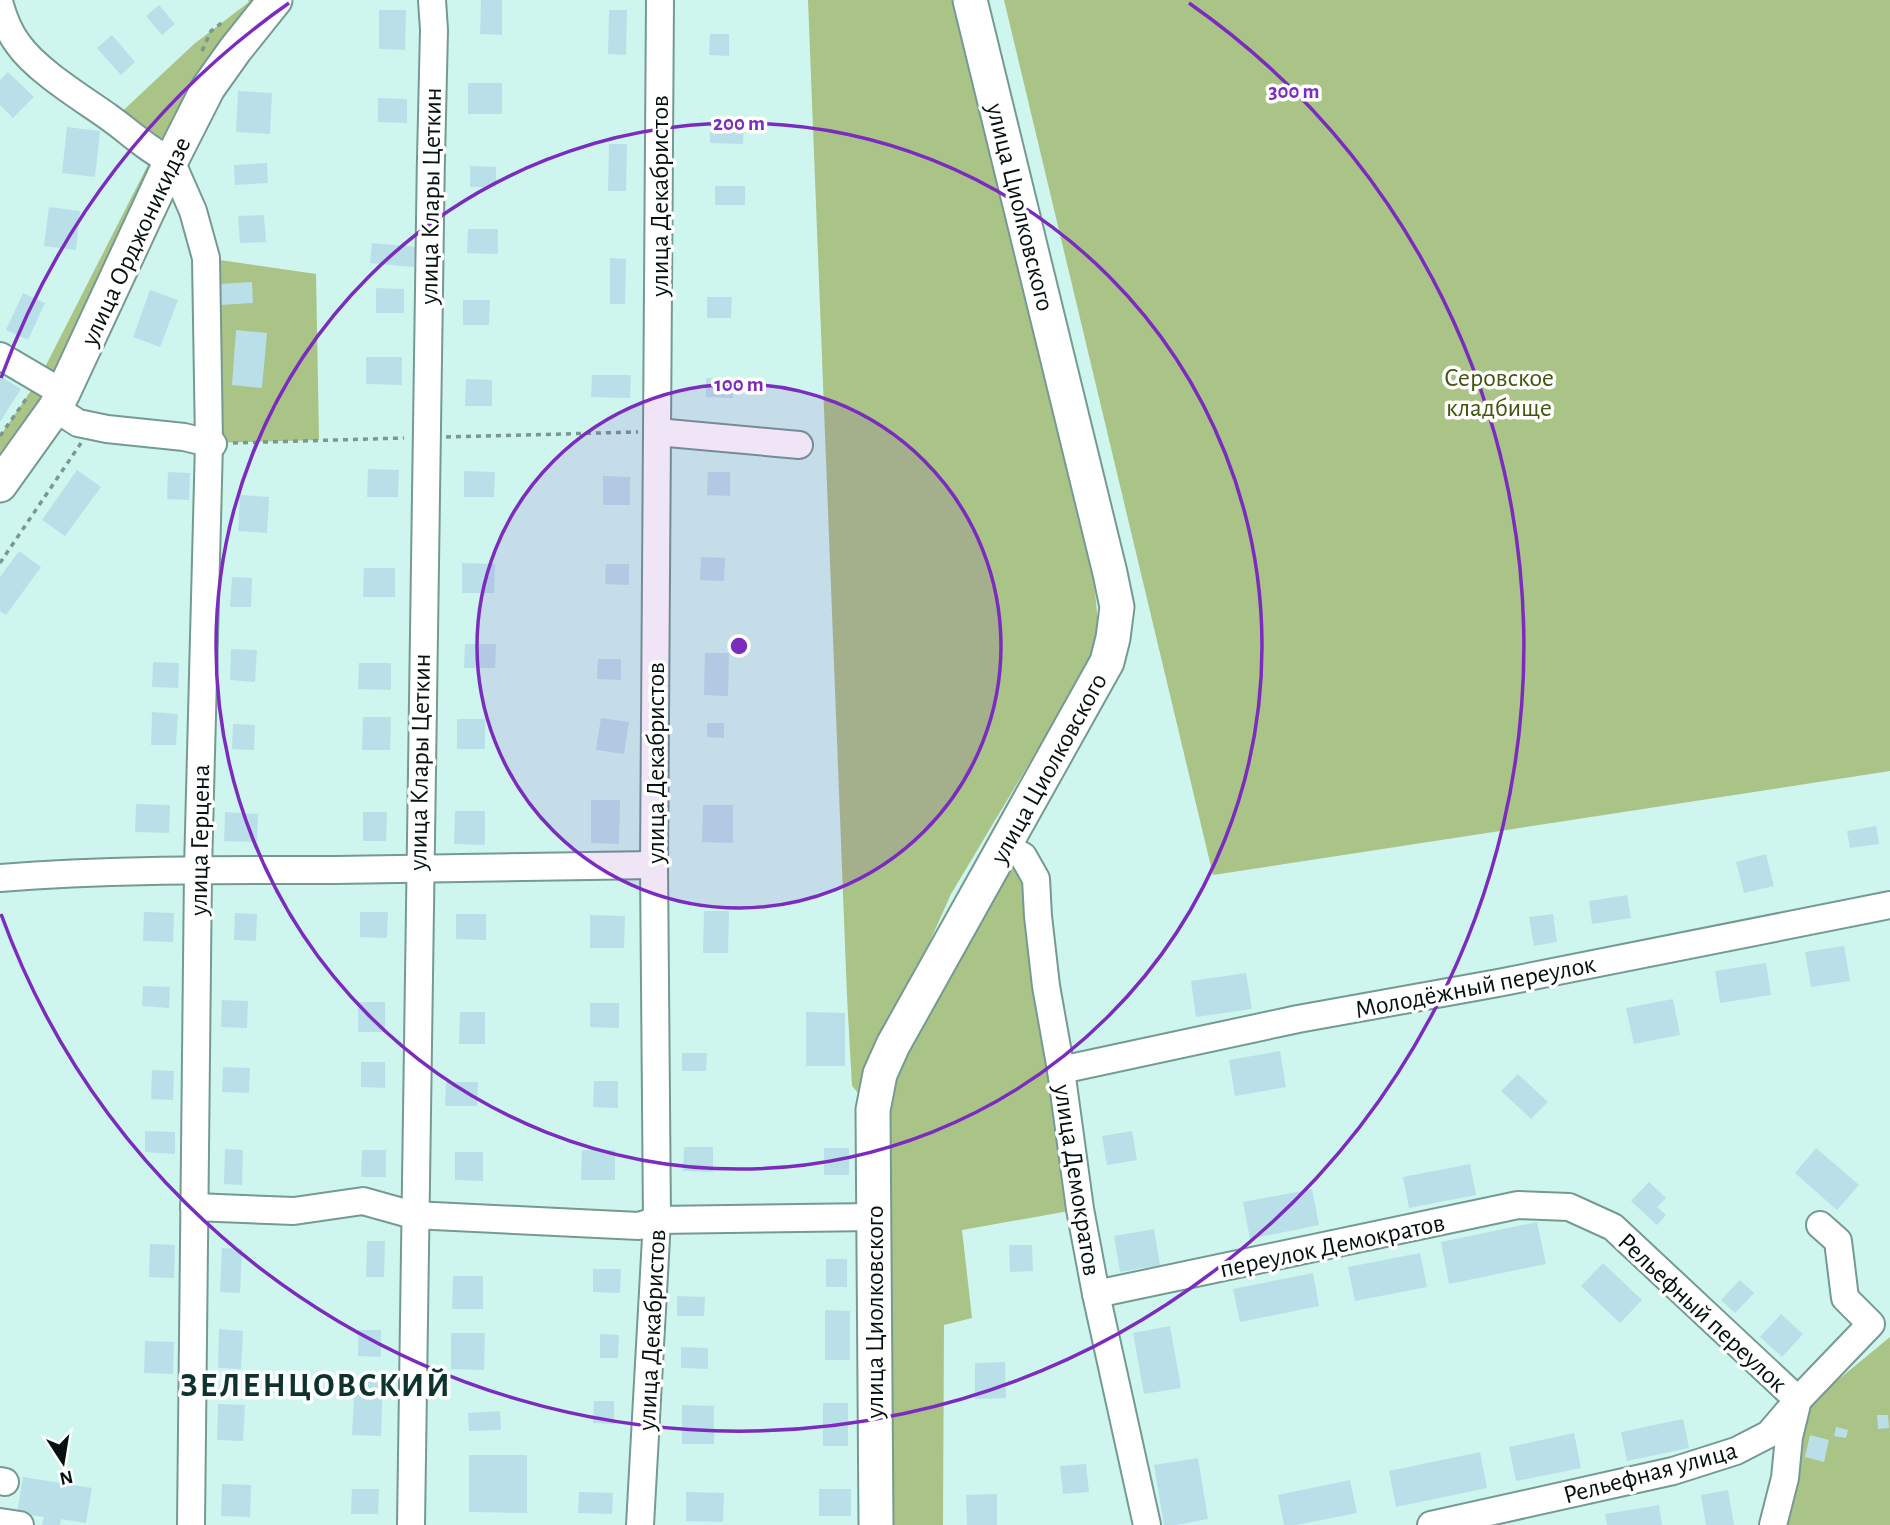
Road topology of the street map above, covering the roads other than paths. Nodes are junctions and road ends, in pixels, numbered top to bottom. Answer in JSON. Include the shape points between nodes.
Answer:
{"nodes":[{"id":1,"x":275,"y":0,"type":"edge"},
{"id":2,"x":432,"y":0,"type":"edge"},
{"id":3,"x":660,"y":0,"type":"edge"},
{"id":4,"x":970,"y":0,"type":"edge"},
{"id":5,"x":0,"y":5,"type":"edge"},
{"id":6,"x":171,"y":160,"type":"junction"},
{"id":7,"x":0,"y":356,"type":"edge"},
{"id":8,"x":59,"y":400,"type":"junction"},
{"id":9,"x":657,"y":432,"type":"junction"},
{"id":10,"x":211,"y":443,"type":"junction"},
{"id":11,"x":799,"y":445,"type":"dead end"},
{"id":12,"x":0,"y":485,"type":"edge"},
{"id":13,"x":1004,"y":846,"type":"junction"},
{"id":14,"x":654,"y":865,"type":"junction"},
{"id":15,"x":417,"y":869,"type":"junction"},
{"id":16,"x":198,"y":870,"type":"junction"},
{"id":17,"x":0,"y":878,"type":"edge"},
{"id":18,"x":1890,"y":905,"type":"edge"},
{"id":19,"x":1061,"y":1070,"type":"junction"},
{"id":20,"x":194,"y":1207,"type":"junction"},
{"id":21,"x":1569,"y":1207,"type":"joint"},
{"id":22,"x":413,"y":1215,"type":"junction"},
{"id":23,"x":873,"y":1217,"type":"junction"},
{"id":24,"x":657,"y":1220,"type":"junction"},
{"id":25,"x":1820,"y":1225,"type":"dead end"},
{"id":26,"x":1096,"y":1294,"type":"junction"},
{"id":27,"x":1798,"y":1400,"type":"junction"},
{"id":28,"x":0,"y":1522,"type":"edge"},
{"id":29,"x":20,"y":1525,"type":"edge"},
{"id":30,"x":191,"y":1525,"type":"edge"},
{"id":31,"x":411,"y":1525,"type":"edge"},
{"id":32,"x":640,"y":1525,"type":"edge"},
{"id":33,"x":876,"y":1525,"type":"edge"},
{"id":34,"x":1147,"y":1525,"type":"edge"},
{"id":35,"x":1431,"y":1525,"type":"edge"},
{"id":36,"x":1773,"y":1525,"type":"edge"}],
"edges":[{"from":1,"to":6,"type":"main road","name":"улица Орджоникидзе","via":[[208,88]]},
{"from":2,"to":15,"type":"street","name":"улица Клары Цеткин"},
{"from":3,"to":9,"type":"street","name":"улица Декабристов"},
{"from":4,"to":13,"type":"main road","name":"улица Циолковского","via":[[1116,607],[1107,662]]},
{"from":5,"to":6,"type":"street","via":[[19,46],[48,74]]},
{"from":6,"to":8,"type":"main road","name":"улица Орджоникидзе"},
{"from":6,"to":10,"type":"street","name":"улица Герцена","via":[[193,211],[206,258]]},
{"from":7,"to":8,"type":"street"},
{"from":8,"to":10,"type":"street","via":[[78,423]]},
{"from":8,"to":12,"type":"main road","name":"улица Орджоникидзе"},
{"from":9,"to":11,"type":"street"},
{"from":9,"to":14,"type":"street","name":"улица Декабристов"},
{"from":10,"to":16,"type":"street","name":"улица Герцена"},
{"from":13,"to":19,"type":"street","name":"улица Демократов","via":[[1023,856],[1036,879],[1046,986]]},
{"from":13,"to":23,"type":"main road","name":"улица Циолковского","via":[[880,1074],[873,1110]]},
{"from":14,"to":15,"type":"street"},
{"from":14,"to":24,"type":"street","name":"улица Декабристов"},
{"from":15,"to":16,"type":"street"},
{"from":15,"to":22,"type":"street","name":"улица Клары Цеткин"},
{"from":16,"to":17,"type":"street"},
{"from":16,"to":20,"type":"street","name":"улица Герцена"},
{"from":18,"to":19,"type":"street","name":"Молодёжный переулок","via":[[1298,1019]]},
{"from":19,"to":26,"type":"street","name":"улица Демократов"},
{"from":20,"to":22,"type":"street","via":[[294,1211],[363,1201]]},
{"from":20,"to":30,"type":"street","name":"улица Герцена"},
{"from":21,"to":26,"type":"street","name":"переулок Демократов","via":[[1518,1205]]},
{"from":21,"to":27,"type":"street","name":"Рельефный переулок","via":[[1613,1227]]},
{"from":22,"to":24,"type":"street","via":[[639,1226]]},
{"from":22,"to":31,"type":"street","name":"улица Клары Цеткин"},
{"from":23,"to":24,"type":"street"},
{"from":23,"to":33,"type":"main road","name":"улица Циолковского"},
{"from":24,"to":32,"type":"street","name":"улица Декабристов"},
{"from":25,"to":27,"type":"street","name":"Рельефная улица","via":[[1838,1241],[1844,1297],[1871,1324]]},
{"from":26,"to":34,"type":"street","name":"улица Демократов"},
{"from":27,"to":35,"type":"street","name":"Рельефная улица","via":[[1769,1434],[1736,1451],[1673,1471]]},
{"from":27,"to":36,"type":"street","name":"Рельефный переулок"},
{"from":28,"to":29,"type":"street"}]}
